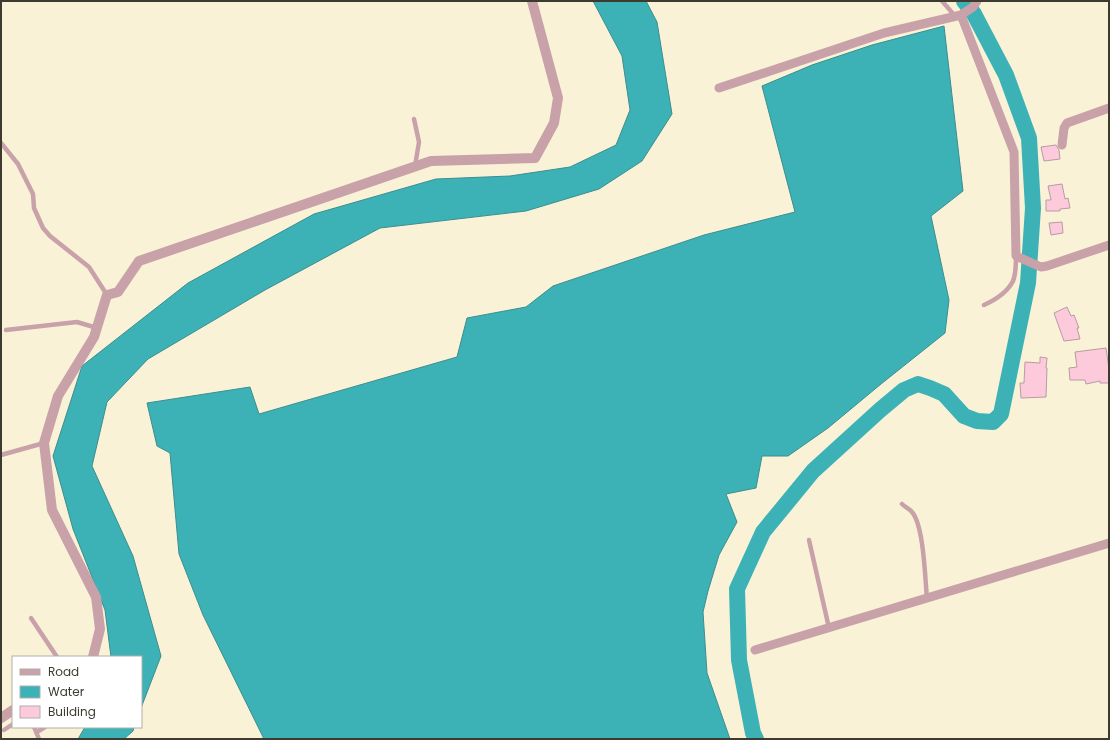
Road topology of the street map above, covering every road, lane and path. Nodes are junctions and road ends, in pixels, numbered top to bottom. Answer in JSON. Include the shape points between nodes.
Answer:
{"nodes":[{"id":1,"x":532,"y":1,"type":"edge"},
{"id":2,"x":942,"y":1,"type":"edge"},
{"id":3,"x":967,"y":10,"type":"edge"},
{"id":4,"x":719,"y":88,"type":"dead end"},
{"id":5,"x":1109,"y":108,"type":"edge"},
{"id":6,"x":414,"y":119,"type":"dead end"},
{"id":7,"x":1,"y":143,"type":"edge"},
{"id":8,"x":1062,"y":145,"type":"dead end"},
{"id":9,"x":415,"y":166,"type":"junction"},
{"id":10,"x":1109,"y":245,"type":"edge"},
{"id":11,"x":1016,"y":256,"type":"junction"},
{"id":12,"x":107,"y":295,"type":"junction"},
{"id":13,"x":984,"y":305,"type":"dead end"},
{"id":14,"x":97,"y":328,"type":"junction"},
{"id":15,"x":6,"y":330,"type":"dead end"},
{"id":16,"x":44,"y":443,"type":"junction"},
{"id":17,"x":1,"y":455,"type":"edge"},
{"id":18,"x":902,"y":504,"type":"dead end"},
{"id":19,"x":809,"y":540,"type":"dead end"},
{"id":20,"x":1109,"y":543,"type":"edge"},
{"id":21,"x":927,"y":598,"type":"junction"},
{"id":22,"x":31,"y":618,"type":"dead end"},
{"id":23,"x":829,"y":628,"type":"junction"},
{"id":24,"x":755,"y":650,"type":"dead end"},
{"id":25,"x":56,"y":656,"type":"edge"},
{"id":26,"x":93,"y":656,"type":"edge"},
{"id":27,"x":12,"y":711,"type":"edge"},
{"id":28,"x":1,"y":718,"type":"edge"},
{"id":29,"x":12,"y":725,"type":"edge"},
{"id":30,"x":35,"y":728,"type":"edge"},
{"id":31,"x":43,"y":728,"type":"edge"},
{"id":32,"x":4,"y":730,"type":"dead end"},
{"id":33,"x":37,"y":732,"type":"junction"},
{"id":34,"x":39,"y":739,"type":"edge"}],
"edges":[{"from":1,"to":9,"type":"street","via":[[558,98],[554,123],[535,158],[431,160]]},
{"from":2,"to":3,"type":"lane"},
{"from":3,"to":4,"type":"street","via":[[884,33]]},
{"from":3,"to":11,"type":"street","via":[[1014,152]]},
{"from":5,"to":8,"type":"street","via":[[1067,123]]},
{"from":6,"to":9,"type":"lane","via":[[419,142]]},
{"from":7,"to":12,"type":"lane","via":[[18,164],[34,194],[34,208],[43,228],[89,268]]},
{"from":9,"to":12,"type":"street","via":[[139,261],[118,292]]},
{"from":10,"to":11,"type":"street","via":[[1041,267]]},
{"from":11,"to":13,"type":"lane","via":[[1013,281],[996,299]]},
{"from":12,"to":14,"type":"street"},
{"from":14,"to":15,"type":"lane","via":[[77,322]]},
{"from":14,"to":16,"type":"street","via":[[58,396]]},
{"from":16,"to":17,"type":"lane"},
{"from":16,"to":26,"type":"street","via":[[52,510],[96,597],[100,629]]},
{"from":18,"to":21,"type":"lane","via":[[912,512],[920,532]]},
{"from":19,"to":23,"type":"lane"},
{"from":20,"to":21,"type":"street"},
{"from":21,"to":23,"type":"street"},
{"from":22,"to":25,"type":"lane"},
{"from":23,"to":24,"type":"street"},
{"from":27,"to":28,"type":"street"},
{"from":29,"to":32,"type":"lane"},
{"from":30,"to":33,"type":"lane"},
{"from":31,"to":33,"type":"lane"},
{"from":33,"to":34,"type":"lane"}]}
